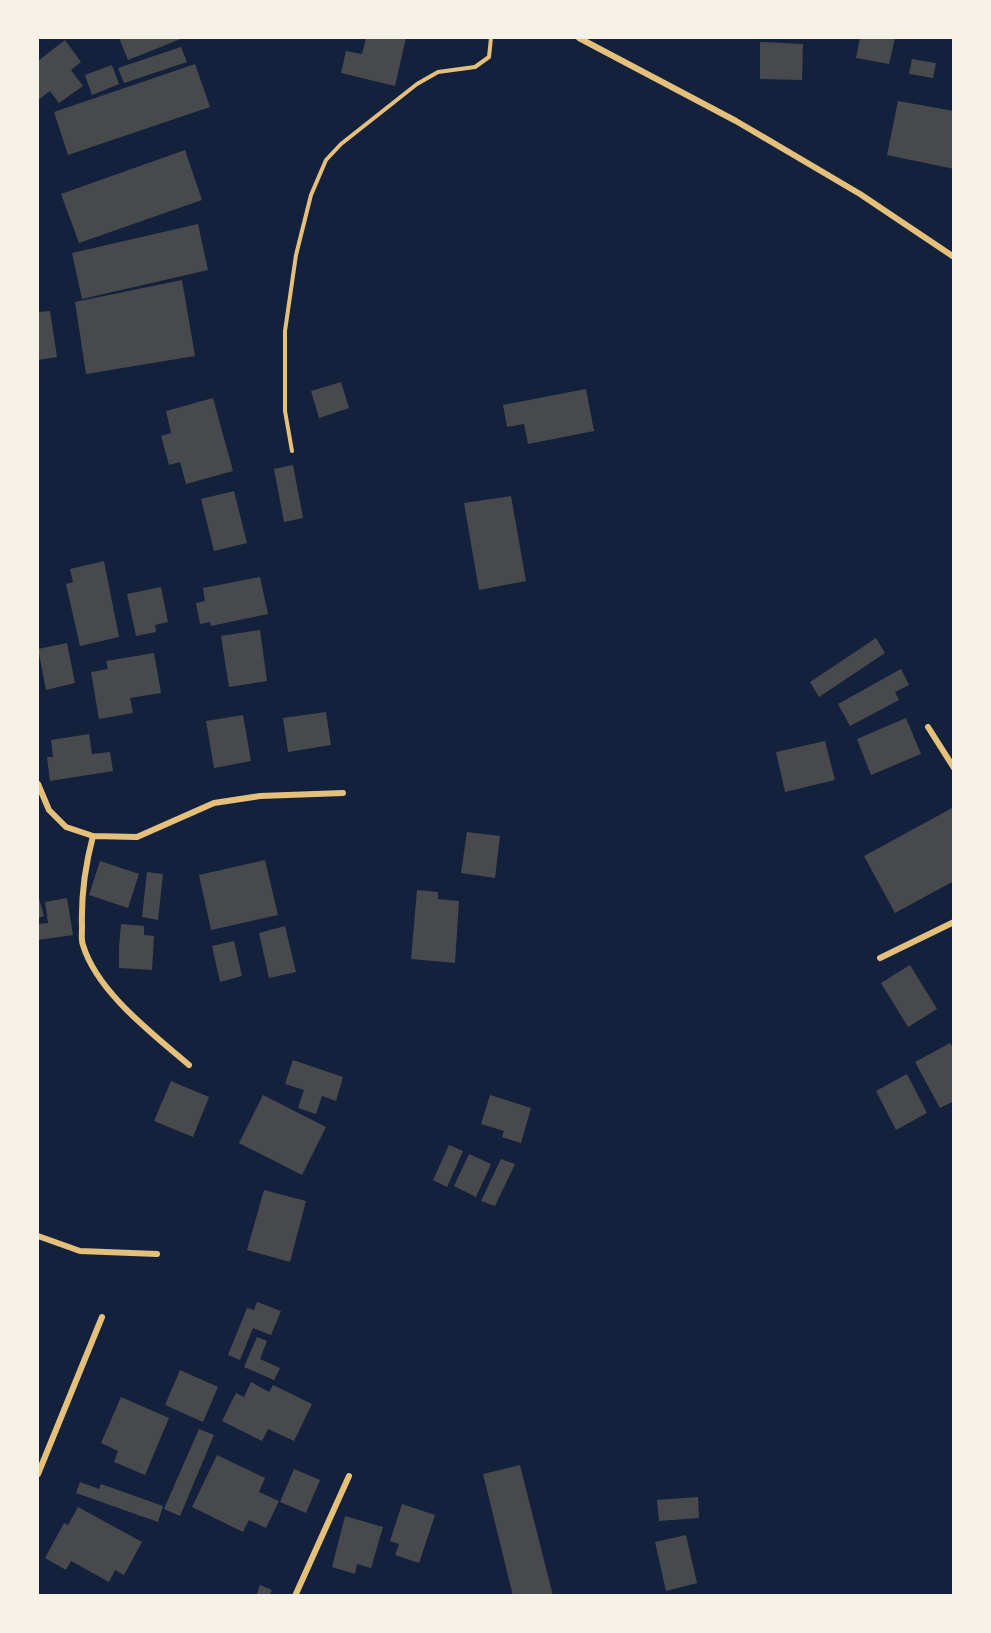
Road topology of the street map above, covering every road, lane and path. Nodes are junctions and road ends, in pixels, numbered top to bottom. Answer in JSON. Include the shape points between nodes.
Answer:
{"nodes":[{"id":1,"x":491,"y":38,"type":"edge"},
{"id":2,"x":579,"y":38,"type":"edge"},
{"id":3,"x":954,"y":257,"type":"edge"},
{"id":4,"x":292,"y":451,"type":"dead end"},
{"id":5,"x":928,"y":727,"type":"dead end"},
{"id":6,"x":954,"y":768,"type":"edge"},
{"id":7,"x":38,"y":784,"type":"edge"},
{"id":8,"x":343,"y":793,"type":"dead end"},
{"id":9,"x":93,"y":836,"type":"junction"},
{"id":10,"x":954,"y":922,"type":"edge"},
{"id":11,"x":880,"y":958,"type":"dead end"},
{"id":12,"x":189,"y":1065,"type":"dead end"},
{"id":13,"x":38,"y":1236,"type":"edge"},
{"id":14,"x":157,"y":1254,"type":"dead end"},
{"id":15,"x":102,"y":1317,"type":"dead end"},
{"id":16,"x":38,"y":1474,"type":"edge"},
{"id":17,"x":349,"y":1476,"type":"dead end"},
{"id":18,"x":295,"y":1596,"type":"edge"}],
"edges":[{"from":1,"to":4,"type":"path","via":[[489,57],[475,67],[438,72],[417,84],[326,160],[311,195],[296,255],[285,331],[285,411]]},
{"from":2,"to":3,"type":"street","via":[[736,121],[860,194]]},
{"from":5,"to":6,"type":"street"},
{"from":7,"to":9,"type":"street","via":[[50,810],[66,827]]},
{"from":8,"to":9,"type":"street","via":[[214,802],[137,837]]},
{"from":9,"to":12,"type":"street","via":[[81,909],[82,943],[91,966],[115,997]]},
{"from":10,"to":11,"type":"street"},
{"from":13,"to":14,"type":"street","via":[[80,1251]]},
{"from":15,"to":16,"type":"street"},
{"from":17,"to":18,"type":"street"}]}
